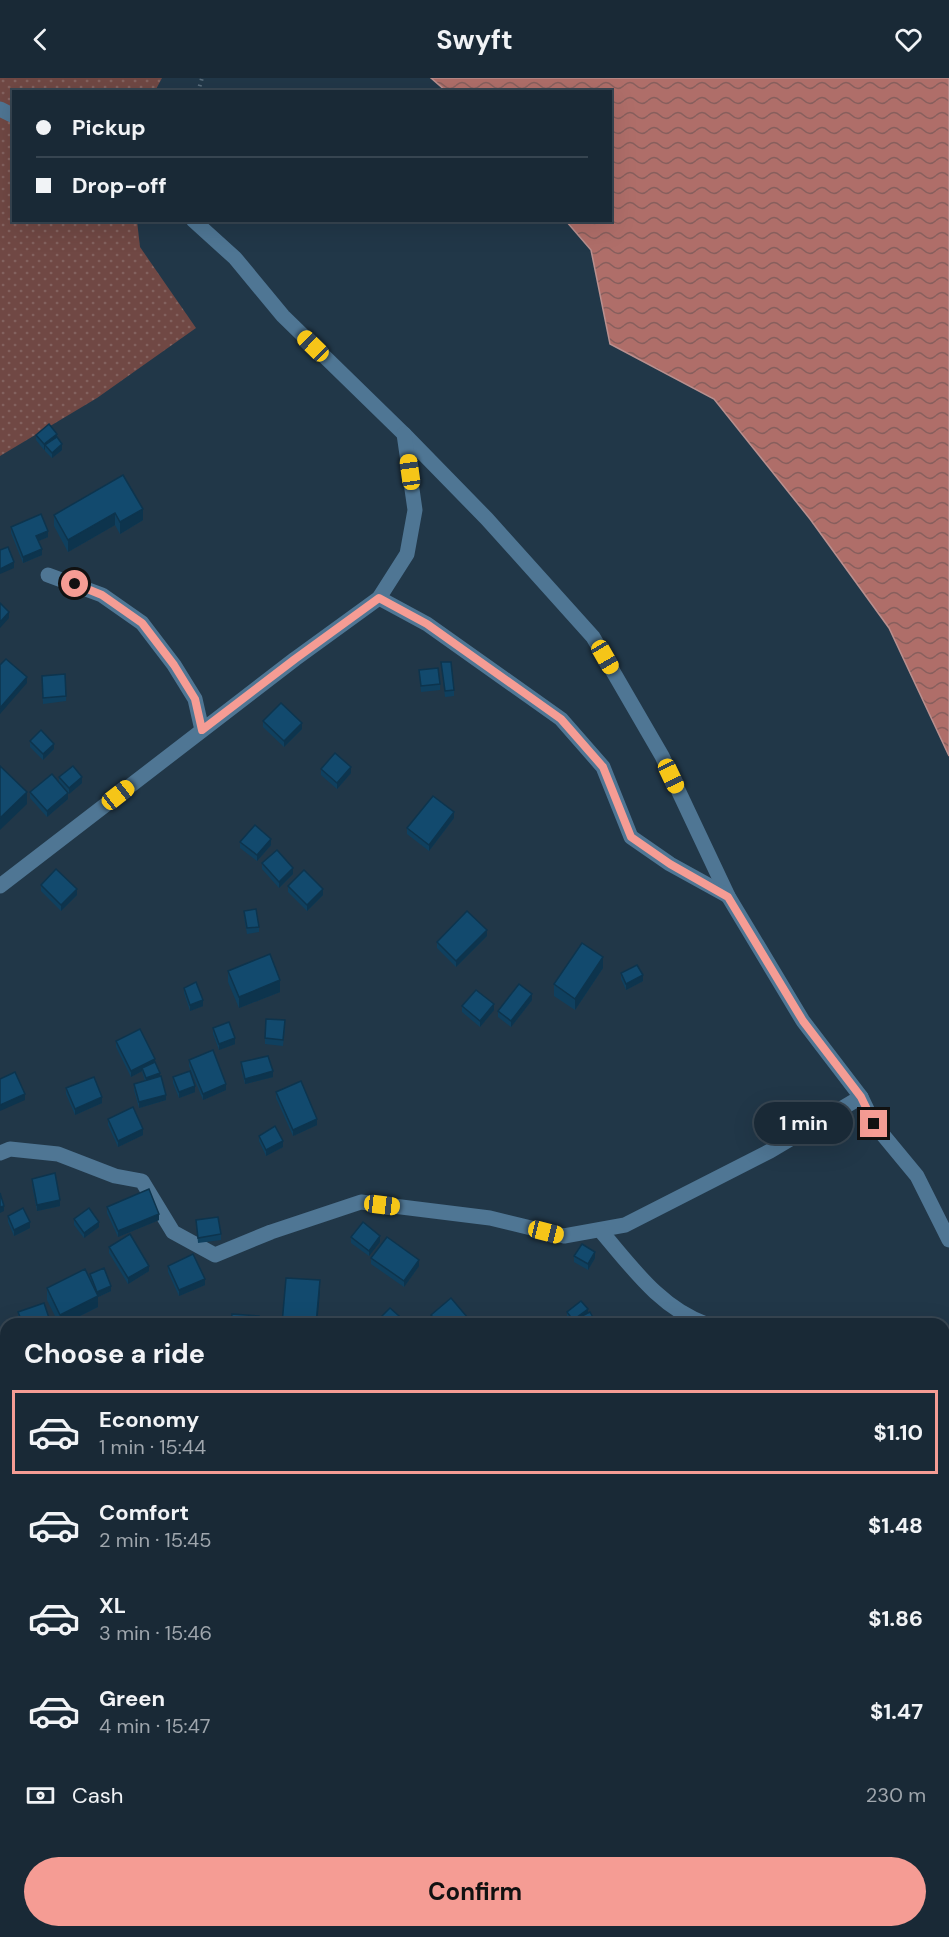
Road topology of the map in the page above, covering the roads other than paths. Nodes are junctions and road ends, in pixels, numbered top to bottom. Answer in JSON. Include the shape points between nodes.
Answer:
{"nodes":[{"id":1,"x":196,"y":222,"type":"edge"},
{"id":2,"x":404,"y":434,"type":"junction"},
{"id":3,"x":48,"y":575,"type":"dead end"},
{"id":4,"x":379,"y":598,"type":"junction"},
{"id":5,"x":202,"y":730,"type":"junction"},
{"id":6,"x":0,"y":886,"type":"edge"},
{"id":7,"x":728,"y":897,"type":"junction"},
{"id":8,"x":861,"y":1097,"type":"junction"},
{"id":9,"x":0,"y":1153,"type":"edge"},
{"id":10,"x":600,"y":1230,"type":"junction"},
{"id":11,"x":949,"y":1240,"type":"edge"},
{"id":12,"x":689,"y":1318,"type":"edge"}],
"edges":[{"from":1,"to":2,"type":"street","via":[[235,258],[283,316]]},
{"from":2,"to":4,"type":"street","via":[[415,510],[407,554]]},
{"from":2,"to":7,"type":"street","via":[[593,637],[662,756]]},
{"from":3,"to":5,"type":"street","via":[[102,595],[142,623],[195,699]]},
{"from":4,"to":5,"type":"street"},
{"from":4,"to":7,"type":"street","via":[[427,624],[561,719],[603,767],[631,837]]},
{"from":5,"to":6,"type":"street"},
{"from":7,"to":8,"type":"street","via":[[803,1021]]},
{"from":8,"to":10,"type":"street","via":[[770,1151],[625,1225]]},
{"from":8,"to":11,"type":"street","via":[[874,1124],[917,1176]]},
{"from":9,"to":10,"type":"street","via":[[10,1149],[58,1154],[115,1176],[142,1181],[173,1232],[215,1256],[271,1232],[361,1202],[490,1218],[564,1236]]},
{"from":10,"to":12,"type":"street","via":[[645,1285]]}]}
